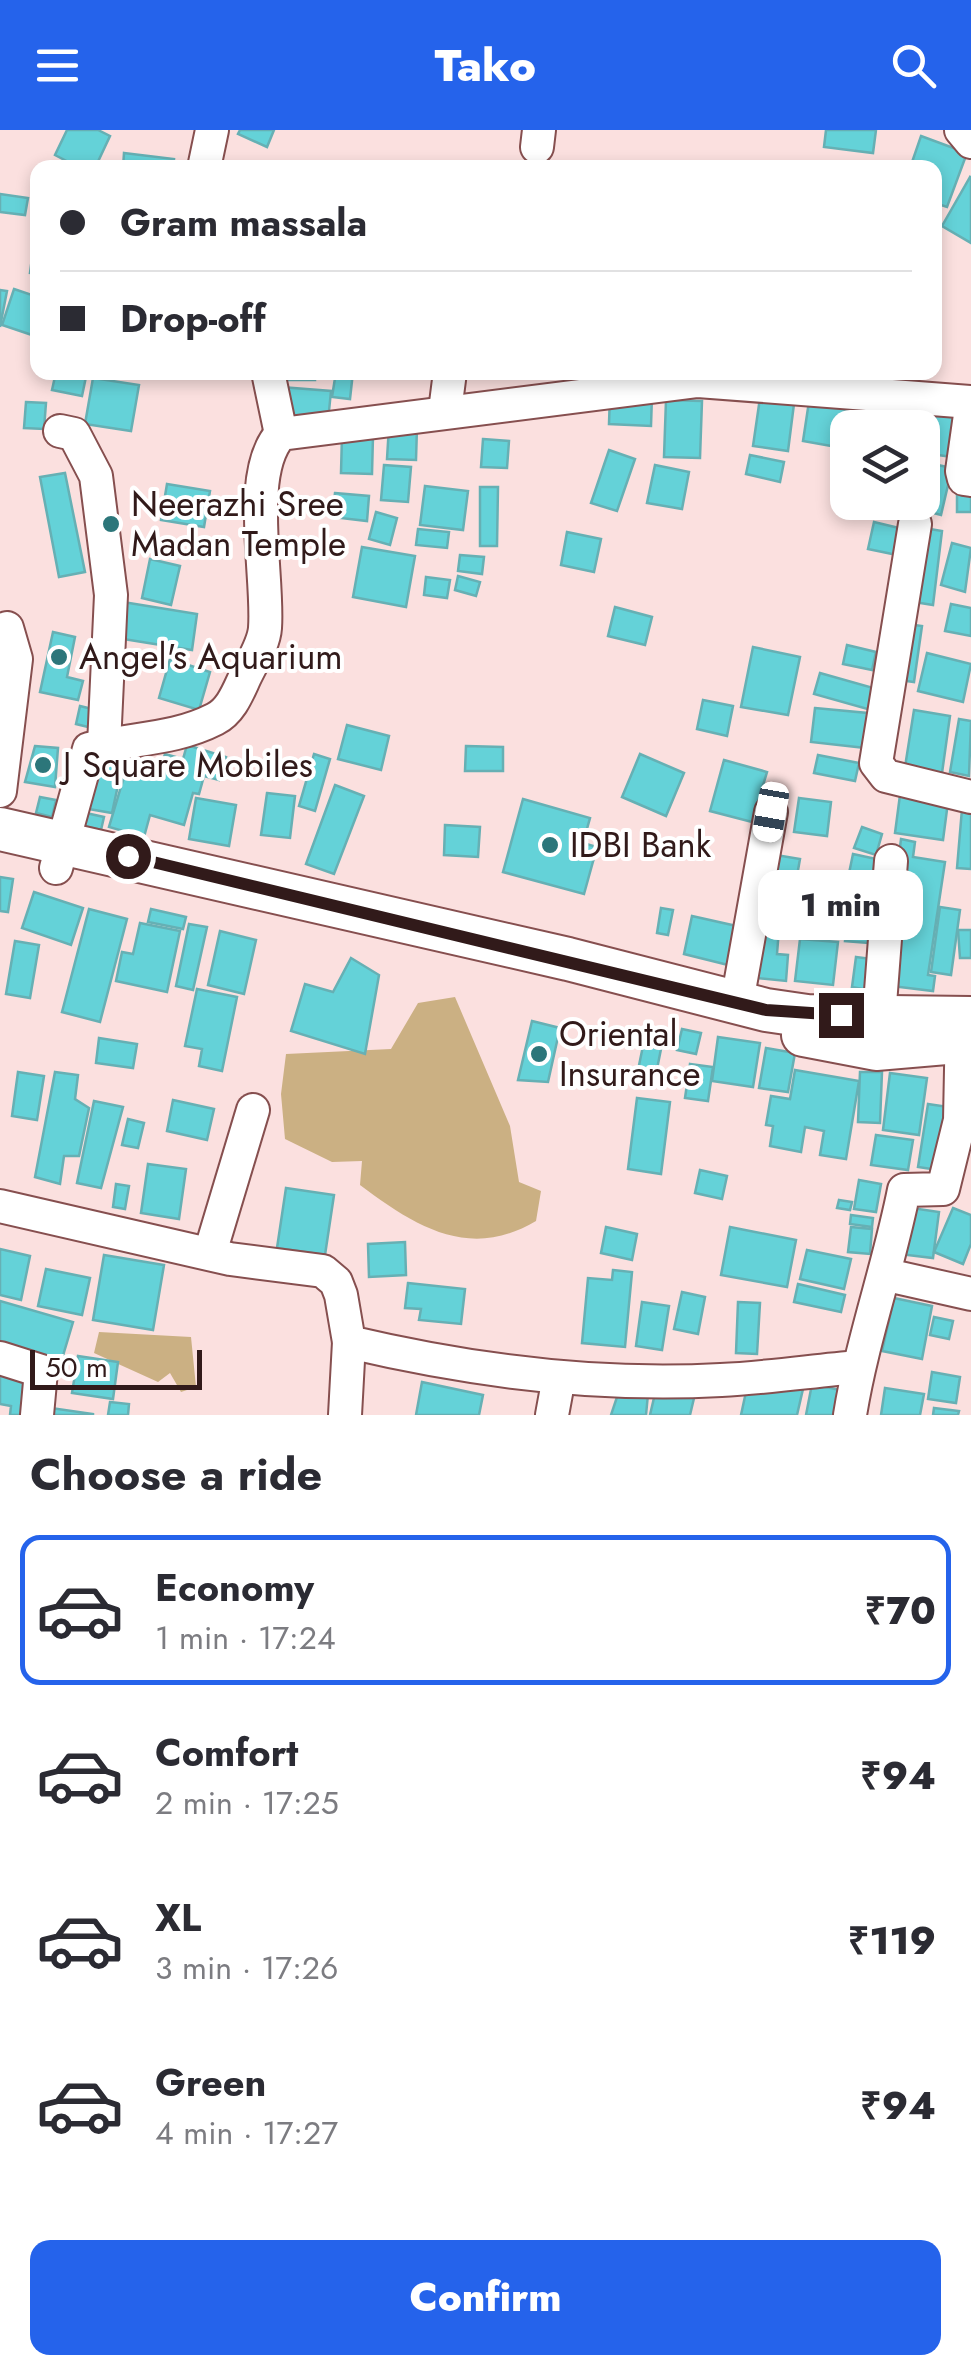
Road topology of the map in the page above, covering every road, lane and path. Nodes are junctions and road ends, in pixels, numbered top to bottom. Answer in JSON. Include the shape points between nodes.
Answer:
{"nodes":[{"id":1,"x":212,"y":130,"type":"edge"},
{"id":2,"x":961,"y":130,"type":"edge"},
{"id":3,"x":971,"y":142,"type":"edge"},
{"id":4,"x":206,"y":160,"type":"edge"},
{"id":5,"x":270,"y":380,"type":"edge"},
{"id":6,"x":449,"y":380,"type":"edge"},
{"id":7,"x":971,"y":405,"type":"edge"},
{"id":8,"x":445,"y":410,"type":"junction"},
{"id":9,"x":60,"y":431,"type":"dead end"},
{"id":10,"x":281,"y":434,"type":"junction"},
{"id":11,"x":971,"y":480,"type":"edge"},
{"id":12,"x":914,"y":524,"type":"dead end"},
{"id":13,"x":7,"y":628,"type":"dead end"},
{"id":14,"x":104,"y":745,"type":"junction"},
{"id":15,"x":0,"y":791,"type":"edge"},
{"id":16,"x":971,"y":797,"type":"edge"},
{"id":17,"x":771,"y":812,"type":"dead end"},
{"id":18,"x":0,"y":829,"type":"edge"},
{"id":19,"x":59,"y":855,"type":"junction"},
{"id":20,"x":0,"y":857,"type":"edge"},
{"id":21,"x":891,"y":861,"type":"dead end"},
{"id":22,"x":737,"y":1002,"type":"junction"},
{"id":23,"x":879,"y":1018,"type":"junction"},
{"id":24,"x":967,"y":1030,"type":"edge"},
{"id":25,"x":253,"y":1110,"type":"dead end"},
{"id":26,"x":0,"y":1206,"type":"edge"},
{"id":27,"x":210,"y":1253,"type":"junction"},
{"id":28,"x":887,"y":1275,"type":"junction"},
{"id":29,"x":971,"y":1294,"type":"edge"},
{"id":30,"x":349,"y":1342,"type":"junction"},
{"id":31,"x":0,"y":1358,"type":"edge"},
{"id":32,"x":858,"y":1366,"type":"junction"},
{"id":33,"x":559,"y":1377,"type":"junction"},
{"id":34,"x":36,"y":1415,"type":"edge"},
{"id":35,"x":345,"y":1415,"type":"edge"},
{"id":36,"x":552,"y":1415,"type":"edge"},
{"id":37,"x":850,"y":1415,"type":"edge"}],
"edges":[{"from":1,"to":4,"type":"street"},
{"from":2,"to":3,"type":"street"},
{"from":5,"to":10,"type":"street"},
{"from":6,"to":8,"type":"street"},
{"from":7,"to":8,"type":"street","via":[[698,381]]},
{"from":7,"to":11,"type":"street","via":[[962,471]]},
{"from":8,"to":10,"type":"street"},
{"from":9,"to":14,"type":"street","via":[[74,434],[96,476],[111,595]]},
{"from":10,"to":14,"type":"street","via":[[272,443],[263,480],[265,632],[235,699],[219,718],[190,729]]},
{"from":12,"to":16,"type":"street","via":[[876,763],[886,776]]},
{"from":13,"to":15,"type":"street","via":[[16,658]]},
{"from":14,"to":19,"type":"street","via":[[89,748],[82,760]]},
{"from":17,"to":22,"type":"street"},
{"from":18,"to":19,"type":"main road"},
{"from":19,"to":20,"type":"main road"},
{"from":19,"to":22,"type":"main road"},
{"from":19,"to":24,"type":"main road","via":[[826,1040],[876,1049]]},
{"from":21,"to":23,"type":"street"},
{"from":22,"to":23,"type":"main road","via":[[807,1016]]},
{"from":23,"to":24,"type":"main road"},
{"from":24,"to":28,"type":"street","via":[[960,1120],[943,1189],[904,1190]]},
{"from":25,"to":27,"type":"street"},
{"from":26,"to":27,"type":"street"},
{"from":27,"to":30,"type":"street","via":[[323,1271],[341,1295]]},
{"from":28,"to":29,"type":"street"},
{"from":28,"to":32,"type":"street"},
{"from":30,"to":33,"type":"street"},
{"from":30,"to":35,"type":"street"},
{"from":31,"to":34,"type":"street","via":[[41,1371]]},
{"from":32,"to":33,"type":"street","via":[[719,1380]]},
{"from":32,"to":37,"type":"street"},
{"from":33,"to":36,"type":"street"}]}
